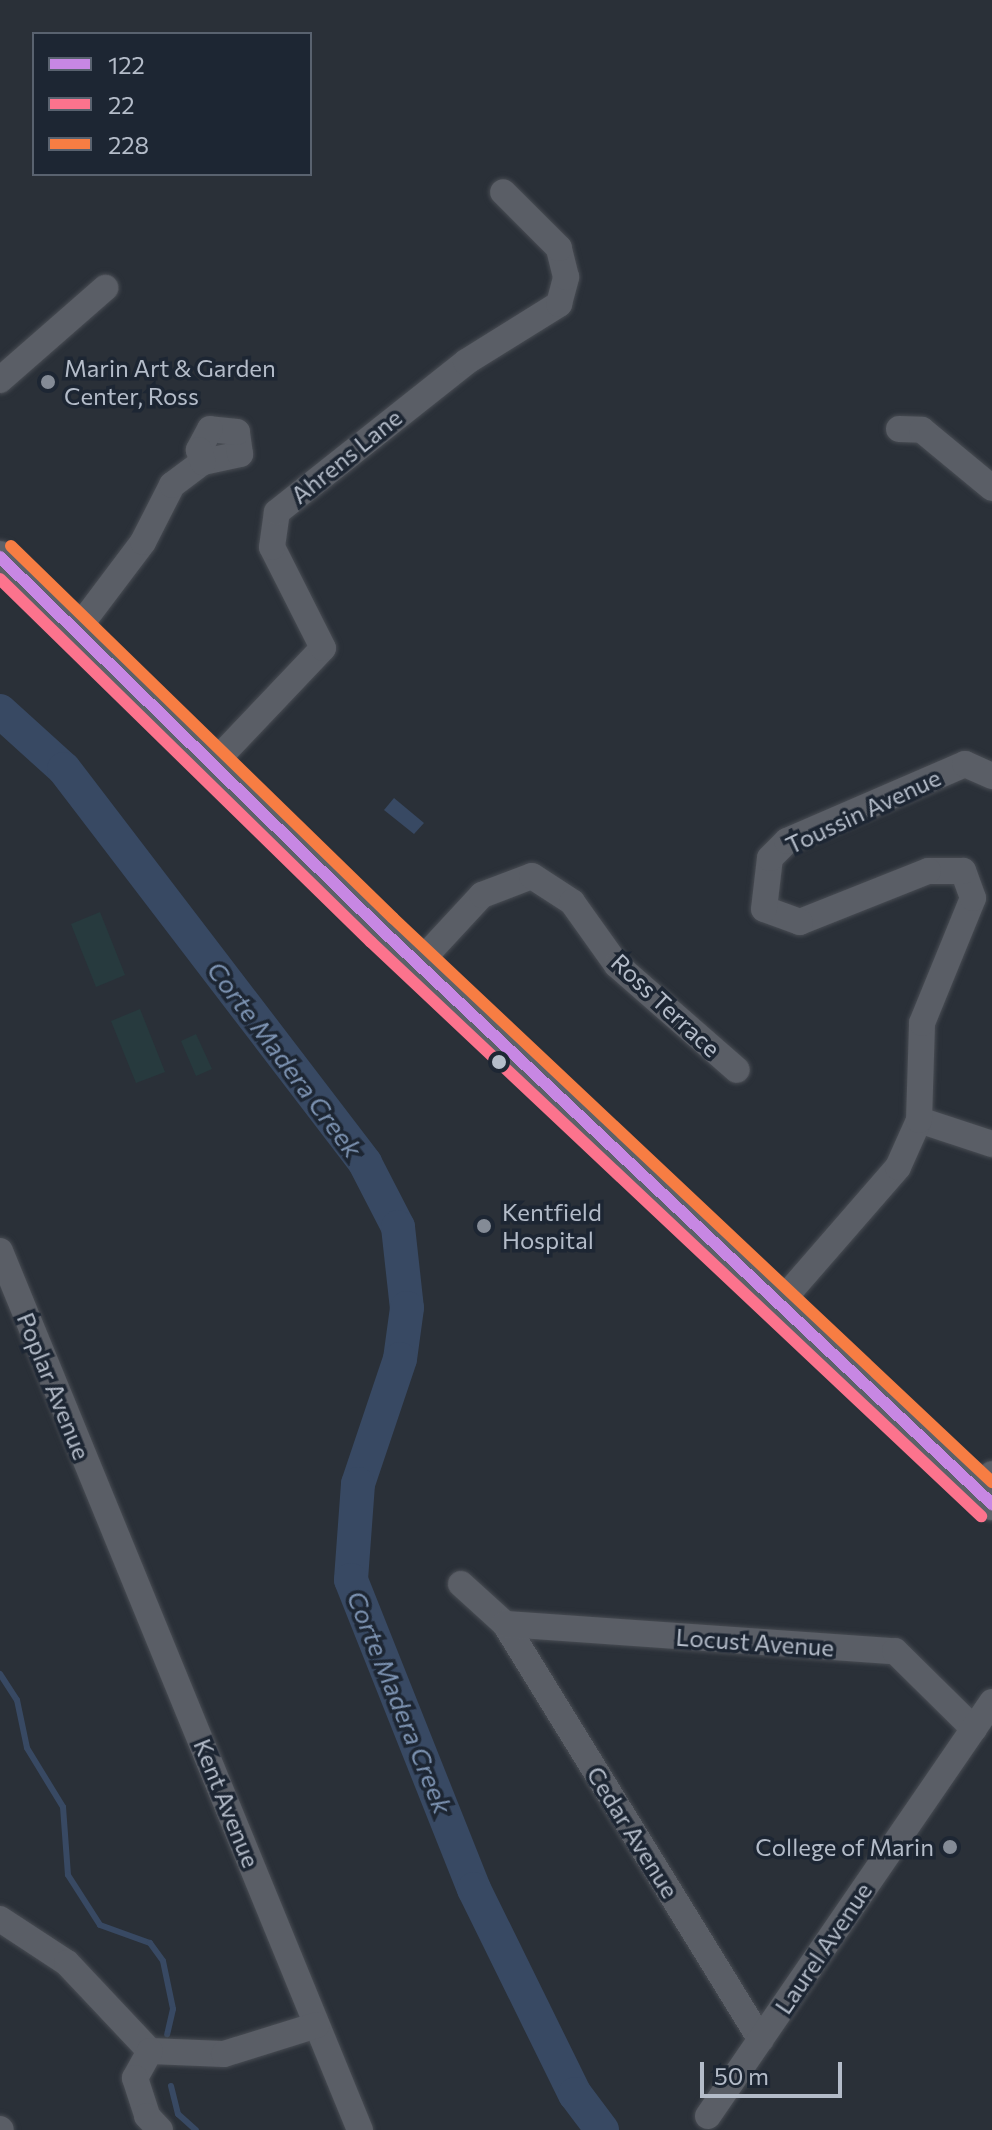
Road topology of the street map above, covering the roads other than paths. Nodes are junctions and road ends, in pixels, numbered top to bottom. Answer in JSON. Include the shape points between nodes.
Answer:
{"nodes":[{"id":1,"x":503,"y":192,"type":"dead end"},
{"id":2,"x":105,"y":288,"type":"dead end"},
{"id":3,"x":0,"y":380,"type":"edge"},
{"id":4,"x":899,"y":429,"type":"dead end"},
{"id":5,"x":203,"y":462,"type":"dead end"},
{"id":6,"x":992,"y":488,"type":"edge"},
{"id":7,"x":0,"y":557,"type":"edge"},
{"id":8,"x":76,"y":631,"type":"junction"},
{"id":9,"x":212,"y":765,"type":"junction"},
{"id":10,"x":992,"y":776,"type":"edge"},
{"id":11,"x":418,"y":964,"type":"junction"},
{"id":12,"x":737,"y":1070,"type":"dead end"},
{"id":13,"x":919,"y":1120,"type":"junction"},
{"id":14,"x":992,"y":1144,"type":"edge"},
{"id":15,"x":0,"y":1251,"type":"edge"},
{"id":16,"x":779,"y":1304,"type":"junction"},
{"id":17,"x":91,"y":1477,"type":"joint"},
{"id":18,"x":987,"y":1489,"type":"edge"},
{"id":19,"x":461,"y":1584,"type":"dead end"},
{"id":20,"x":505,"y":1624,"type":"junction"},
{"id":21,"x":992,"y":1702,"type":"edge"},
{"id":22,"x":974,"y":1729,"type":"junction"},
{"id":23,"x":0,"y":1919,"type":"edge"},
{"id":24,"x":317,"y":2025,"type":"junction"},
{"id":25,"x":761,"y":2040,"type":"junction"},
{"id":26,"x":150,"y":2051,"type":"junction"},
{"id":27,"x":708,"y":2116,"type":"dead end"},
{"id":28,"x":160,"y":2130,"type":"edge"},
{"id":29,"x":360,"y":2130,"type":"edge"}],
"edges":[{"from":1,"to":9,"type":"street","name":"Ahrens Lane","via":[[559,248],[566,277],[559,304],[466,362],[277,512],[272,547],[323,648]]},
{"from":2,"to":3,"type":"street"},
{"from":4,"to":6,"type":"street","via":[[922,430]]},
{"from":5,"to":8,"type":"street","via":[[172,485],[143,542]]},
{"from":7,"to":8,"type":"main road"},
{"from":8,"to":9,"type":"main road"},
{"from":9,"to":11,"type":"main road"},
{"from":10,"to":13,"type":"street","name":"Toussin Avenue","via":[[965,764],[787,841],[770,858],[764,909],[800,922],[928,871],[963,871],[973,898],[922,1023]]},
{"from":11,"to":12,"type":"street","name":"Ross Terrace","via":[[482,895],[532,876],[572,902],[617,965]]},
{"from":11,"to":16,"type":"main road"},
{"from":13,"to":14,"type":"street"},
{"from":13,"to":16,"type":"street","name":"Toussin Avenue","via":[[882,1192]]},
{"from":15,"to":17,"type":"street","name":"Poplar Avenue"},
{"from":16,"to":18,"type":"main road"},
{"from":17,"to":24,"type":"street","name":"Kent Avenue"},
{"from":19,"to":20,"type":"street","name":"Cedar Avenue"},
{"from":20,"to":22,"type":"street","name":"Locust Avenue","via":[[895,1651]]},
{"from":20,"to":25,"type":"street","name":"Cedar Avenue"},
{"from":21,"to":22,"type":"street","name":"Laurel Avenue"},
{"from":22,"to":25,"type":"street","name":"Laurel Avenue"},
{"from":23,"to":26,"type":"street","via":[[67,1963]]},
{"from":24,"to":26,"type":"street","via":[[224,2054]]},
{"from":24,"to":29,"type":"street","name":"Kent Avenue"},
{"from":25,"to":27,"type":"street","name":"Laurel Avenue"},
{"from":26,"to":28,"type":"street","via":[[135,2078],[147,2116]]}]}
